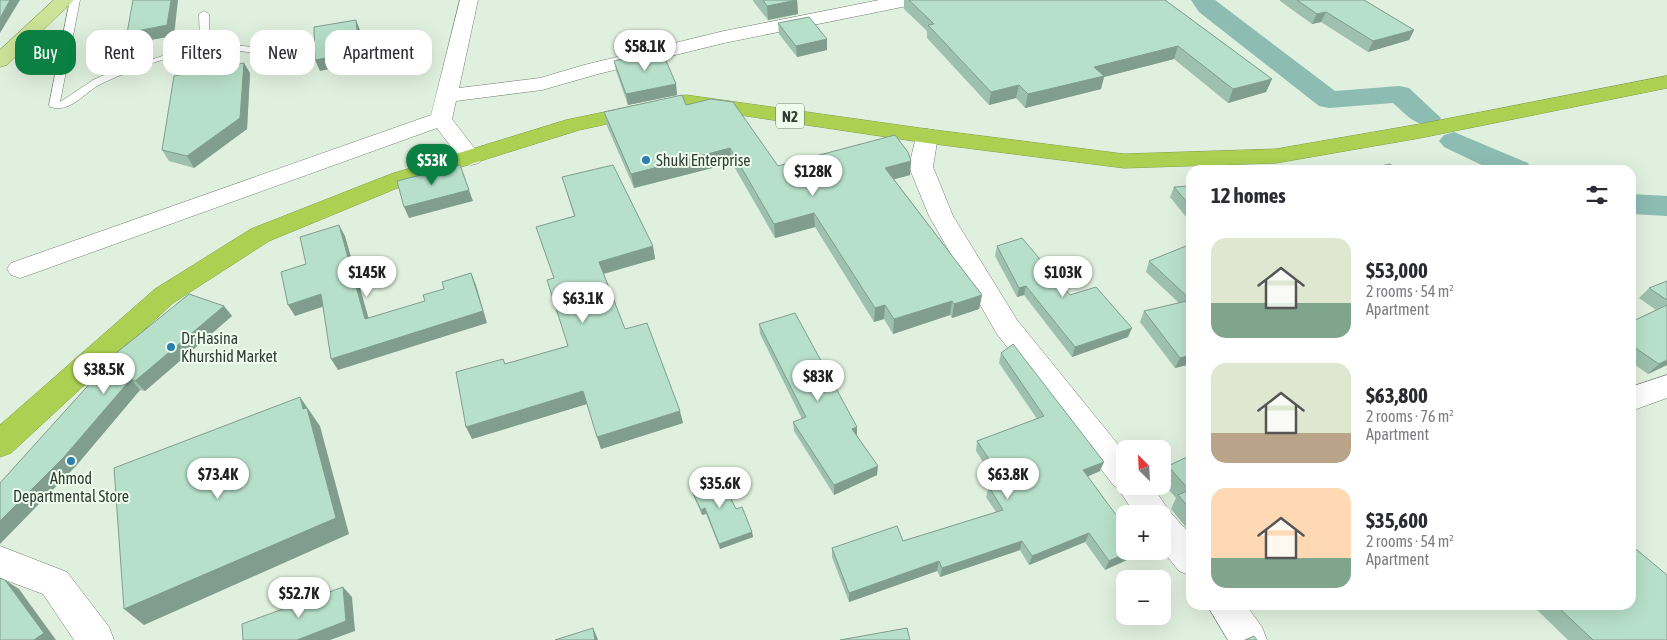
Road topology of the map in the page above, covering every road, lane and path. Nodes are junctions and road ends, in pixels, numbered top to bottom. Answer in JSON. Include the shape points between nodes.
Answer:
{"nodes":[{"id":1,"x":65,"y":0,"type":"edge"},
{"id":2,"x":75,"y":0,"type":"edge"},
{"id":3,"x":469,"y":0,"type":"edge"},
{"id":4,"x":907,"y":0,"type":"edge"},
{"id":5,"x":204,"y":14,"type":"dead end"},
{"id":6,"x":204,"y":30,"type":"edge"},
{"id":7,"x":163,"y":58,"type":"edge"},
{"id":8,"x":0,"y":61,"type":"edge"},
{"id":9,"x":1667,"y":82,"type":"edge"},
{"id":10,"x":444,"y":107,"type":"junction"},
{"id":11,"x":927,"y":136,"type":"junction"},
{"id":12,"x":471,"y":158,"type":"junction"},
{"id":13,"x":20,"y":269,"type":"dead end"},
{"id":14,"x":1667,"y":386,"type":"edge"},
{"id":15,"x":1636,"y":396,"type":"edge"},
{"id":16,"x":0,"y":444,"type":"edge"},
{"id":17,"x":1116,"y":465,"type":"edge"},
{"id":18,"x":1140,"y":495,"type":"edge"},
{"id":19,"x":1148,"y":505,"type":"edge"},
{"id":20,"x":1171,"y":535,"type":"edge"},
{"id":21,"x":1186,"y":554,"type":"edge"},
{"id":22,"x":0,"y":562,"type":"edge"},
{"id":23,"x":1228,"y":610,"type":"edge"},
{"id":24,"x":96,"y":640,"type":"edge"},
{"id":25,"x":1249,"y":640,"type":"edge"}],
"edges":[{"from":1,"to":8,"type":"main road"},
{"from":2,"to":7,"type":"lane","via":[[54,105],[65,104],[96,82]]},
{"from":3,"to":10,"type":"street"},
{"from":4,"to":10,"type":"street","via":[[724,37]]},
{"from":5,"to":6,"type":"lane"},
{"from":9,"to":11,"type":"highway","number":"N2","via":[[1276,156],[1124,161]]},
{"from":10,"to":12,"type":"street"},
{"from":10,"to":13,"type":"street"},
{"from":11,"to":12,"type":"highway","number":"N2","via":[[686,101],[574,125]]},
{"from":11,"to":17,"type":"street","via":[[921,167],[941,216],[1007,326]]},
{"from":12,"to":16,"type":"highway","number":"N2","via":[[399,179],[260,236],[164,296]]},
{"from":14,"to":15,"type":"street"},
{"from":18,"to":19,"type":"street"},
{"from":20,"to":21,"type":"street"},
{"from":22,"to":24,"type":"street","via":[[55,584]]},
{"from":23,"to":25,"type":"street"}]}
